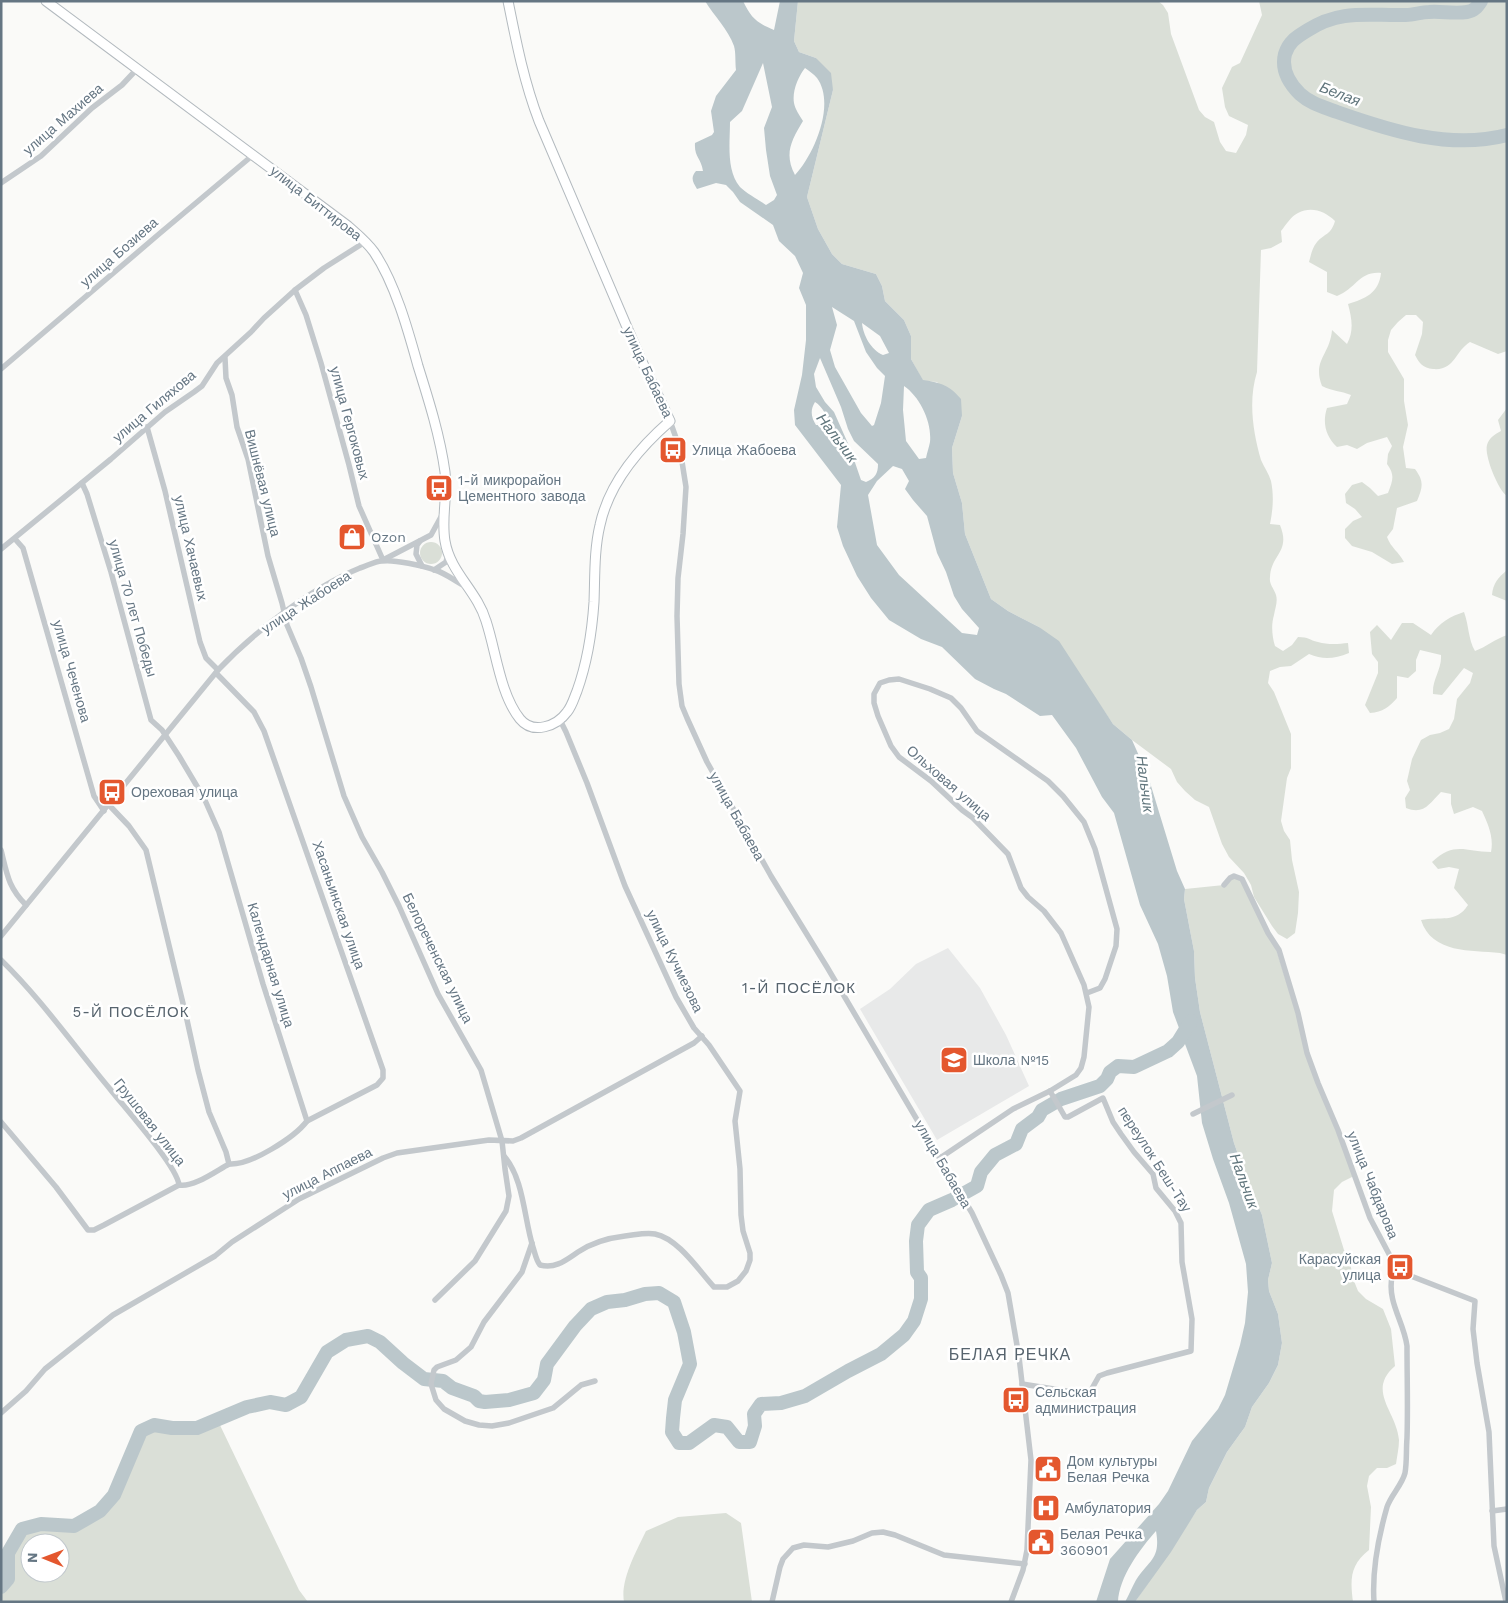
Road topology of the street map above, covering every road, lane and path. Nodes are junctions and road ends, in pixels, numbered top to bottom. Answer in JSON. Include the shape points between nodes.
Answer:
{"nodes":[{"id":1,"x":46,"y":1,"type":"edge"},
{"id":2,"x":508,"y":1,"type":"edge"},
{"id":3,"x":138,"y":69,"type":"junction"},
{"id":4,"x":253,"y":155,"type":"junction"},
{"id":5,"x":1,"y":183,"type":"edge"},
{"id":6,"x":365,"y":242,"type":"junction"},
{"id":7,"x":296,"y":290,"type":"junction"},
{"id":8,"x":225,"y":358,"type":"junction"},
{"id":9,"x":1,"y":369,"type":"edge"},
{"id":10,"x":670,"y":421,"type":"junction"},
{"id":11,"x":146,"y":428,"type":"junction"},
{"id":12,"x":82,"y":482,"type":"junction"},
{"id":13,"x":445,"y":505,"type":"junction"},
{"id":14,"x":431,"y":536,"type":"junction"},
{"id":15,"x":15,"y":539,"type":"junction"},
{"id":16,"x":421,"y":539,"type":"junction"},
{"id":17,"x":446,"y":546,"type":"junction"},
{"id":18,"x":1,"y":549,"type":"edge"},
{"id":19,"x":383,"y":560,"type":"junction"},
{"id":20,"x":426,"y":569,"type":"junction"},
{"id":21,"x":434,"y":570,"type":"junction"},
{"id":22,"x":466,"y":586,"type":"junction"},
{"id":23,"x":284,"y":613,"type":"junction"},
{"id":24,"x":217,"y":672,"type":"junction"},
{"id":25,"x":560,"y":720,"type":"junction"},
{"id":26,"x":165,"y":736,"type":"junction"},
{"id":27,"x":109,"y":805,"type":"junction"},
{"id":28,"x":104,"y":811,"type":"junction"},
{"id":29,"x":1,"y":850,"type":"edge"},
{"id":30,"x":1224,"y":885,"type":"dead end"},
{"id":31,"x":26,"y":905,"type":"junction"},
{"id":32,"x":1,"y":936,"type":"edge"},
{"id":33,"x":1,"y":960,"type":"edge"},
{"id":34,"x":1087,"y":993,"type":"junction"},
{"id":35,"x":702,"y":1036,"type":"junction"},
{"id":36,"x":1051,"y":1093,"type":"junction"},
{"id":37,"x":1230,"y":1096,"type":"dead end"},
{"id":38,"x":1194,"y":1114,"type":"dead end"},
{"id":39,"x":308,"y":1121,"type":"junction"},
{"id":40,"x":1,"y":1122,"type":"edge"},
{"id":41,"x":502,"y":1141,"type":"junction"},
{"id":42,"x":504,"y":1156,"type":"junction"},
{"id":43,"x":940,"y":1158,"type":"junction"},
{"id":44,"x":229,"y":1164,"type":"junction"},
{"id":45,"x":179,"y":1185,"type":"junction"},
{"id":46,"x":532,"y":1243,"type":"junction"},
{"id":47,"x":1398,"y":1271,"type":"junction"},
{"id":48,"x":435,"y":1300,"type":"dead end"},
{"id":49,"x":595,"y":1381,"type":"dead end"},
{"id":50,"x":1022,"y":1384,"type":"junction"},
{"id":51,"x":1,"y":1413,"type":"edge"},
{"id":52,"x":1507,"y":1509,"type":"edge"},
{"id":53,"x":1492,"y":1511,"type":"junction"},
{"id":54,"x":1025,"y":1564,"type":"junction"},
{"id":55,"x":772,"y":1602,"type":"edge"},
{"id":56,"x":1012,"y":1602,"type":"edge"},
{"id":57,"x":1374,"y":1602,"type":"edge"},
{"id":58,"x":1506,"y":1602,"type":"edge"}],
"edges":[{"from":1,"to":3,"type":"street","name":"улица Биттирова"},
{"from":2,"to":10,"type":"street","name":"улица Бабаева","via":[[531,101]]},
{"from":3,"to":4,"type":"street","name":"улица Биттирова"},
{"from":3,"to":5,"type":"street","name":"улица Махиева","via":[[40,156]]},
{"from":4,"to":6,"type":"street","name":"улица Биттирова"},
{"from":4,"to":9,"type":"street","name":"улица Бозиева"},
{"from":6,"to":7,"type":"street","name":"улица Гиляхова"},
{"from":6,"to":13,"type":"street","name":"улица Биттирова","via":[[384,271],[414,352],[445,473]]},
{"from":7,"to":8,"type":"street","name":"улица Гиляхова"},
{"from":7,"to":19,"type":"street","name":"улица Гергоковых","via":[[321,363],[359,506]]},
{"from":8,"to":11,"type":"street","name":"улица Гиляхова","via":[[202,386]]},
{"from":8,"to":23,"type":"street","name":"Вишнёвая улица","via":[[237,427],[248,459],[268,556]]},
{"from":10,"to":25,"type":"street","via":[[641,448],[613,488],[606,505],[597,538],[593,619],[588,650],[576,693]]},
{"from":10,"to":43,"type":"street","name":"улица Бабаева","via":[[680,449],[686,487],[677,616],[679,684],[684,712],[707,762],[771,876]]},
{"from":11,"to":12,"type":"street","name":"улица Гиляхова"},
{"from":11,"to":24,"type":"street","name":"улица Хачаевых","via":[[165,491],[200,642],[206,658]]},
{"from":12,"to":15,"type":"street","name":"улица Гиляхова"},
{"from":12,"to":26,"type":"street","name":"улица 70 лет Победы","via":[[111,572],[151,720]]},
{"from":13,"to":14,"type":"street"},
{"from":13,"to":17,"type":"street","name":"улица Биттирова"},
{"from":14,"to":16,"type":"street"},
{"from":14,"to":17,"type":"street","via":[[440,538]]},
{"from":15,"to":18,"type":"street","name":"улица Гиляхова"},
{"from":15,"to":28,"type":"street","name":"улица Чеченова","via":[[23,548],[94,796]]},
{"from":16,"to":19,"type":"street"},
{"from":16,"to":20,"type":"street","via":[[416,554]]},
{"from":17,"to":21,"type":"street","via":[[446,562]]},
{"from":17,"to":22,"type":"street","name":"улица Биттирова","via":[[454,568]]},
{"from":19,"to":20,"type":"street","name":"улица Жабоева"},
{"from":19,"to":23,"type":"street","name":"улица Жабоева","via":[[336,580]]},
{"from":20,"to":21,"type":"street","name":"улица Жабоева"},
{"from":21,"to":22,"type":"street","name":"улица Жабоева"},
{"from":22,"to":25,"type":"street","name":"улица Жабоева","via":[[482,610],[503,683],[521,720],[536,728]]},
{"from":23,"to":24,"type":"street","name":"улица Жабоева","via":[[242,646]]},
{"from":23,"to":41,"type":"street","name":"Белореченская улица","via":[[350,811],[395,897],[442,1000],[481,1070]]},
{"from":24,"to":26,"type":"street","name":"улица Жабоева"},
{"from":24,"to":39,"type":"street","name":"Хасаньинская улица","via":[[254,712],[264,730],[383,1070],[383,1078],[377,1085]]},
{"from":25,"to":35,"type":"street","name":"улица Кучмезова","via":[[629,894],[676,997]]},
{"from":26,"to":27,"type":"street","name":"улица Жабоева"},
{"from":26,"to":39,"type":"street","name":"Календарная улица","via":[[204,798],[219,832],[262,984]]},
{"from":27,"to":28,"type":"street","name":"улица Жабоева"},
{"from":27,"to":44,"type":"street","via":[[146,850],[209,1112]]},
{"from":28,"to":31,"type":"street","name":"улица Жабоева"},
{"from":29,"to":31,"type":"street","via":[[7,878]]},
{"from":30,"to":47,"type":"street","name":"улица Чабдарова","via":[[1234,876],[1244,881],[1279,950],[1318,1084],[1370,1218]]},
{"from":31,"to":32,"type":"street","name":"улица Жабоева"},
{"from":33,"to":45,"type":"street","name":"Грушовая улица","via":[[46,1010],[150,1139],[176,1175]]},
{"from":34,"to":34,"type":"street","name":"Ольховая улица","via":[[1061,933],[1044,910],[1021,888],[1008,854],[973,818],[899,757],[891,746],[874,703],[874,694],[880,684],[898,679],[951,698],[977,731],[1048,781],[1084,822],[1095,848],[1118,929],[1105,979],[1100,988]]},
{"from":34,"to":36,"type":"street","name":"Ольховая улица","via":[[1089,1012],[1081,1068]]},
{"from":35,"to":41,"type":"street","name":"улица Аппаева","via":[[521,1138]]},
{"from":35,"to":46,"type":"street","name":"улица Кучмезова","via":[[740,1091],[734,1121],[743,1231],[750,1253],[749,1265],[738,1281],[727,1287],[714,1287],[686,1254],[655,1234],[605,1240],[587,1246],[561,1263],[547,1266],[538,1264]]},
{"from":36,"to":43,"type":"street","name":"Ольховая улица","via":[[1013,1109]]},
{"from":36,"to":50,"type":"street","name":"переулок Беш-Тау","via":[[1064,1117],[1103,1098],[1113,1122],[1153,1174],[1156,1188],[1175,1211],[1181,1223],[1182,1262],[1192,1319],[1191,1351],[1099,1376],[1086,1394]]},
{"from":37,"to":38,"type":"street"},
{"from":39,"to":44,"type":"street","via":[[284,1142],[240,1164]]},
{"from":40,"to":45,"type":"street","name":"Грушовая улица","via":[[88,1230],[94,1230]]},
{"from":41,"to":42,"type":"street","name":"Белореченская улица"},
{"from":41,"to":51,"type":"street","name":"улица Аппаева","via":[[397,1153],[299,1199],[215,1256],[113,1315],[45,1369]]},
{"from":42,"to":46,"type":"street","name":"улица Кучмезова","via":[[510,1162],[521,1192]]},
{"from":42,"to":48,"type":"street","name":"Белореченская улица","via":[[510,1196],[506,1211],[475,1260]]},
{"from":43,"to":50,"type":"street","name":"улица Бабаева","via":[[972,1213],[1008,1293]]},
{"from":44,"to":45,"type":"street","via":[[192,1184]]},
{"from":46,"to":49,"type":"street","via":[[522,1272],[484,1322],[471,1347],[456,1360],[434,1370],[431,1384],[436,1400],[448,1412],[465,1421],[492,1426],[553,1408],[582,1385]]},
{"from":47,"to":53,"type":"street","via":[[1475,1301],[1477,1363],[1489,1432]]},
{"from":47,"to":57,"type":"street","via":[[1391,1282],[1393,1306],[1407,1346],[1406,1467],[1384,1520],[1375,1563]]},
{"from":50,"to":54,"type":"street","name":"улица Бабаева","via":[[1031,1460]]},
{"from":52,"to":53,"type":"street"},
{"from":53,"to":58,"type":"street","via":[[1494,1546]]},
{"from":54,"to":55,"type":"street","via":[[948,1555],[895,1534],[872,1533],[828,1547],[793,1548],[783,1559]]},
{"from":54,"to":56,"type":"street","name":"улица Бабаева"}]}
